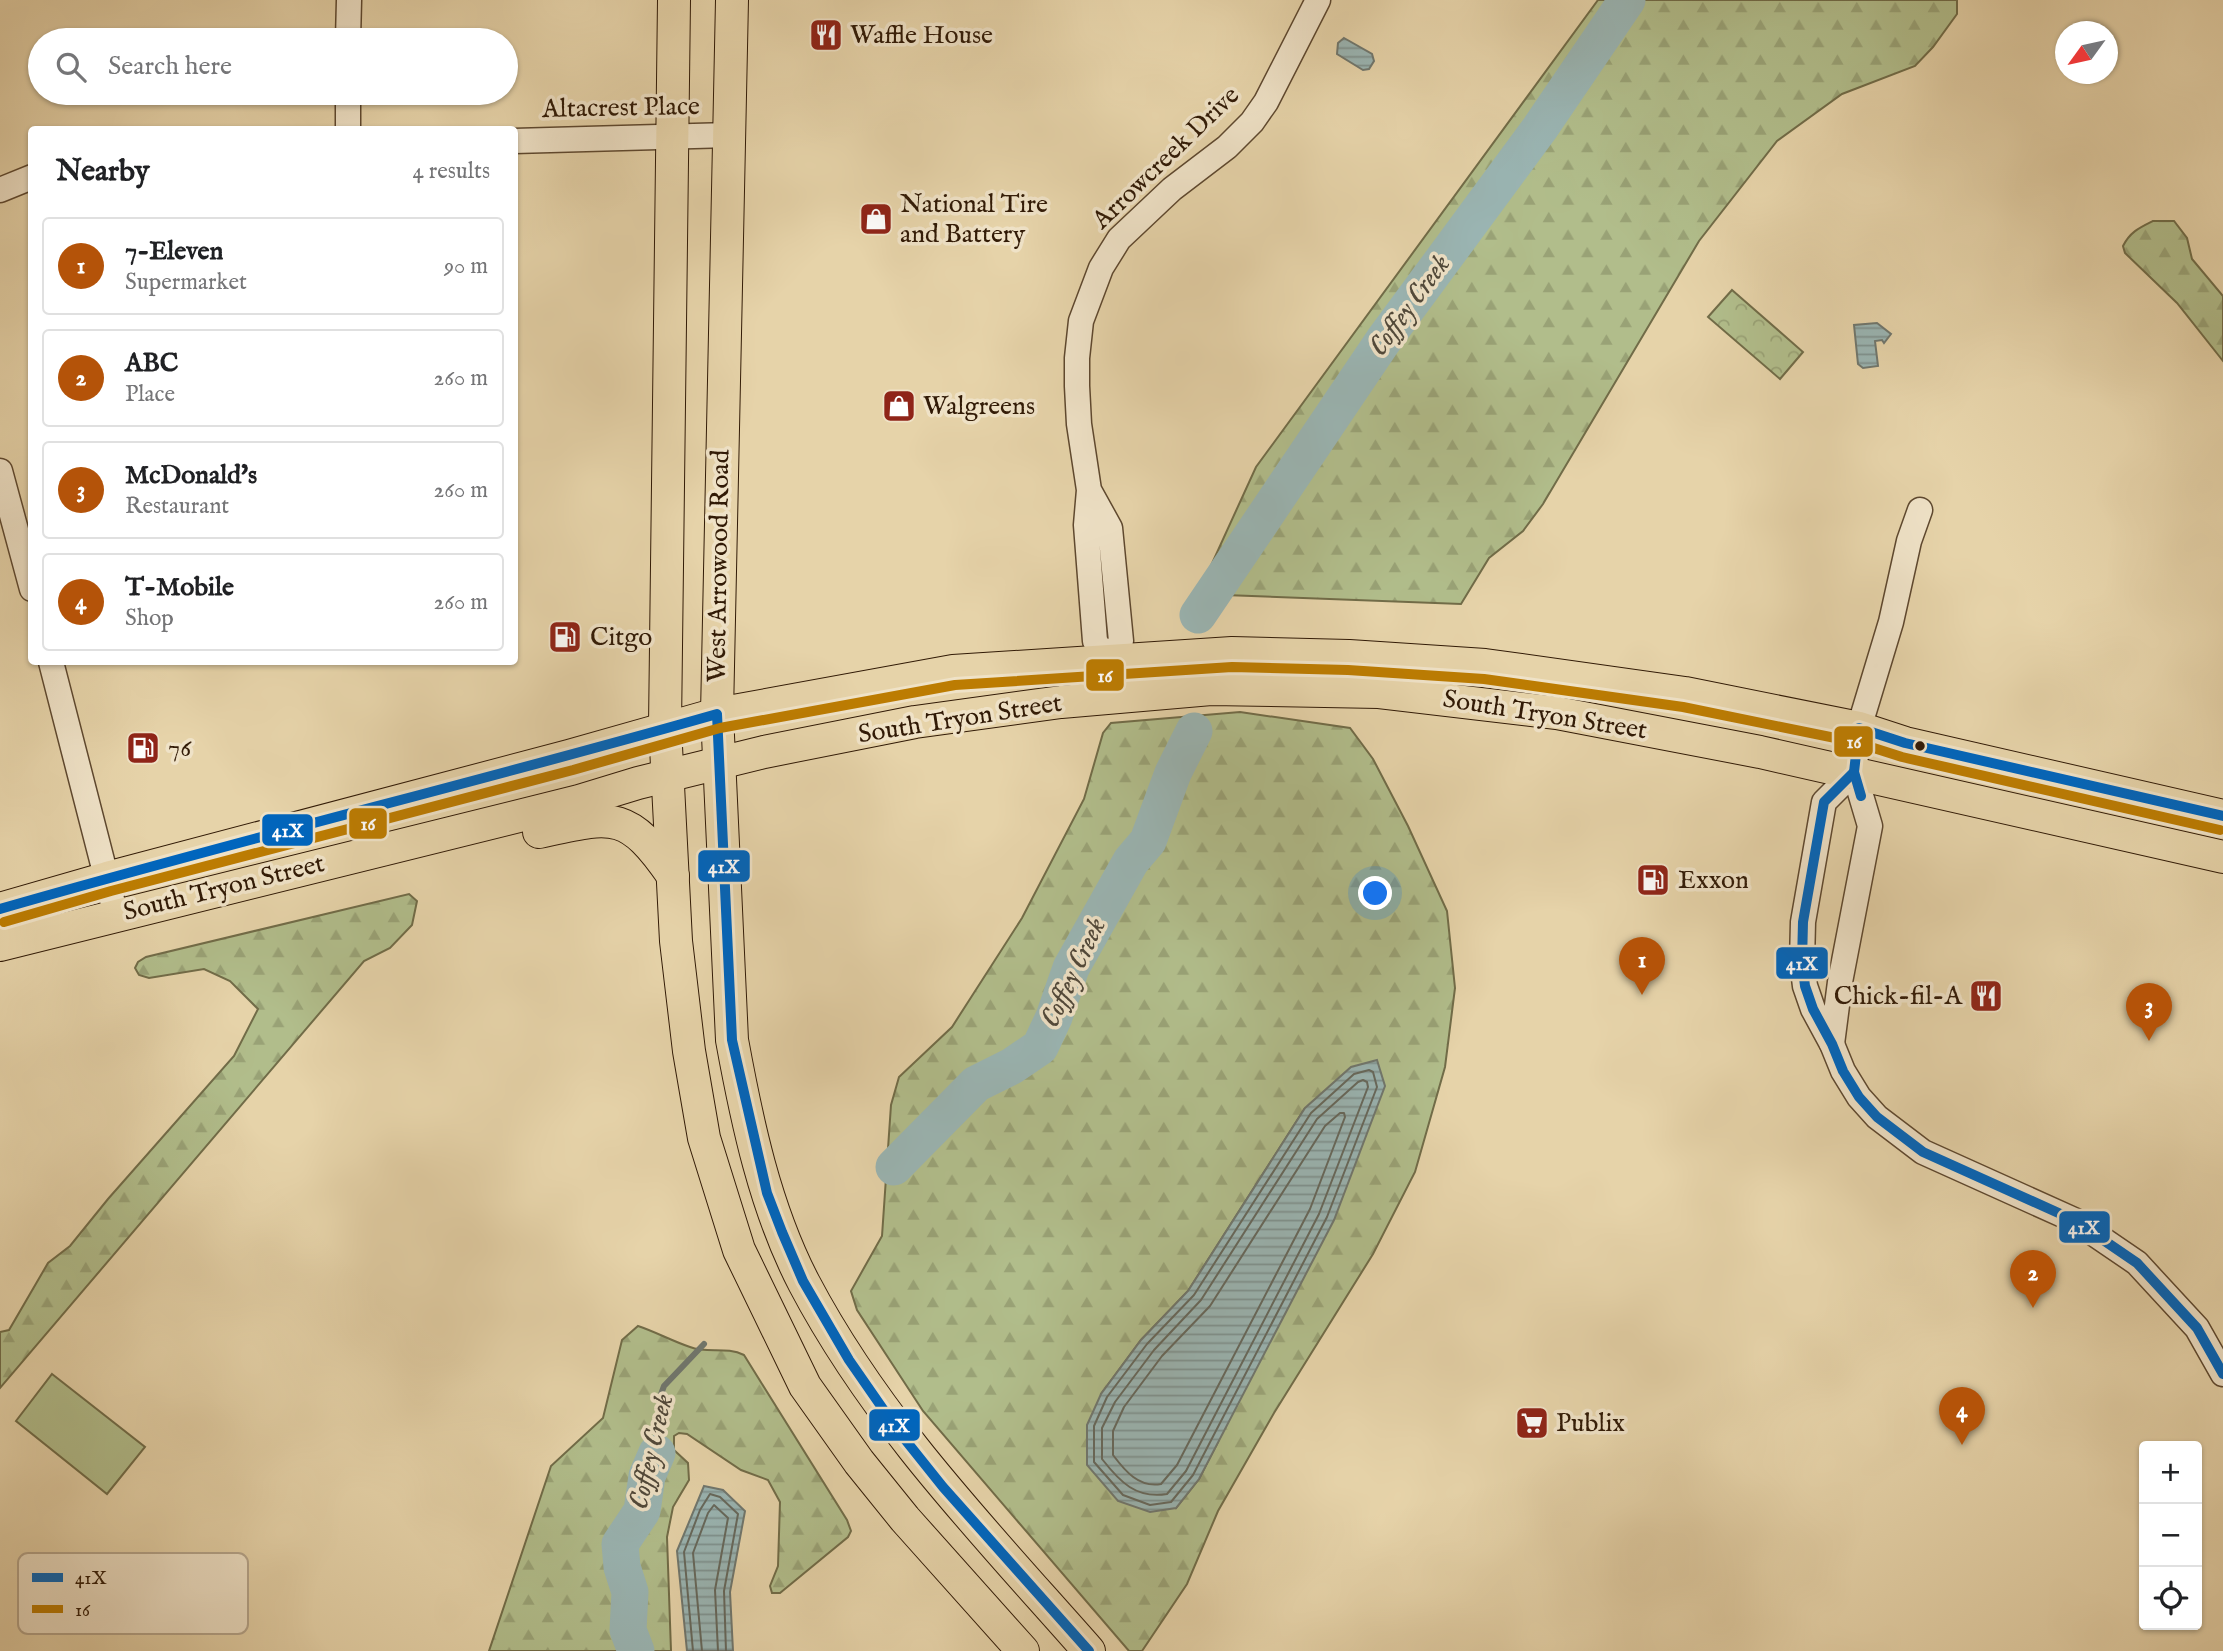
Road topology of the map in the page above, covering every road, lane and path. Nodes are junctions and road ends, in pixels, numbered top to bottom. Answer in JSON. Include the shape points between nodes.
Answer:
{"nodes":[{"id":1,"x":349,"y":0,"type":"edge"},
{"id":2,"x":674,"y":0,"type":"edge"},
{"id":3,"x":732,"y":0,"type":"edge"},
{"id":4,"x":1318,"y":0,"type":"edge"},
{"id":5,"x":348,"y":28,"type":"edge"},
{"id":6,"x":348,"y":105,"type":"edge"},
{"id":7,"x":348,"y":126,"type":"edge"},
{"id":8,"x":730,"y":135,"type":"junction"},
{"id":9,"x":673,"y":138,"type":"junction"},
{"id":10,"x":518,"y":141,"type":"edge"},
{"id":11,"x":28,"y":179,"type":"edge"},
{"id":12,"x":0,"y":190,"type":"edge"},
{"id":13,"x":0,"y":471,"type":"edge"},
{"id":14,"x":1920,"y":510,"type":"dead end"},
{"id":15,"x":28,"y":574,"type":"edge"},
{"id":16,"x":1108,"y":662,"type":"junction"},
{"id":17,"x":52,"y":665,"type":"edge"},
{"id":18,"x":717,"y":714,"type":"junction"},
{"id":19,"x":665,"y":727,"type":"junction"},
{"id":20,"x":1859,"y":728,"type":"junction"},
{"id":21,"x":719,"y":763,"type":"junction"},
{"id":22,"x":1854,"y":772,"type":"junction"},
{"id":23,"x":669,"y":775,"type":"junction"},
{"id":24,"x":2223,"y":816,"type":"edge"},
{"id":25,"x":490,"y":822,"type":"junction"},
{"id":26,"x":2223,"y":857,"type":"edge"},
{"id":27,"x":673,"y":876,"type":"junction"},
{"id":28,"x":107,"y":878,"type":"junction"},
{"id":29,"x":0,"y":909,"type":"edge"},
{"id":30,"x":116,"y":915,"type":"junction"},
{"id":31,"x":0,"y":945,"type":"edge"},
{"id":32,"x":1832,"y":1044,"type":"junction"},
{"id":33,"x":2223,"y":1374,"type":"edge"},
{"id":34,"x":1023,"y":1651,"type":"edge"},
{"id":35,"x":1089,"y":1651,"type":"edge"}],
"edges":[{"from":1,"to":5,"type":"street"},
{"from":2,"to":9,"type":"main road","name":"West Arrowood Road"},
{"from":3,"to":8,"type":"main road","name":"West Arrowood Road"},
{"from":4,"to":16,"type":"street","name":"Arrowcreek Drive","via":[[1266,102],[1251,122],[1119,239],[1101,268],[1082,321],[1077,358],[1079,425],[1089,490],[1110,528],[1121,641]]},
{"from":6,"to":7,"type":"street"},
{"from":8,"to":9,"type":"street","name":"Altacrest Place"},
{"from":8,"to":18,"type":"main road","name":"West Arrowood Road"},
{"from":9,"to":10,"type":"street","name":"Altacrest Place"},
{"from":9,"to":19,"type":"main road","name":"West Arrowood Road"},
{"from":11,"to":12,"type":"street"},
{"from":13,"to":15,"type":"street"},
{"from":14,"to":20,"type":"street"},
{"from":16,"to":18,"type":"main road","name":"South Tryon Street","via":[[934,673]]},
{"from":16,"to":20,"type":"main road","name":"South Tryon Street","via":[[1233,653],[1485,664],[1685,693]]},
{"from":17,"to":28,"type":"street"},
{"from":18,"to":19,"type":"main road","name":"South Tryon Street"},
{"from":18,"to":21,"type":"main road","name":"West Arrowood Road"},
{"from":19,"to":23,"type":"main road","name":"West Arrowood Road"},
{"from":19,"to":28,"type":"main road","name":"South Tryon Street"},
{"from":20,"to":22,"type":"street"},
{"from":20,"to":24,"type":"main road","name":"South Tryon Street","via":[[1897,741]]},
{"from":21,"to":22,"type":"main road","name":"South Tryon Street","via":[[915,722],[1060,702],[1211,690],[1379,692],[1557,713]]},
{"from":21,"to":23,"type":"main road","name":"South Tryon Street"},
{"from":21,"to":35,"type":"main road","name":"West Arrowood Road","via":[[732,1040],[750,1125],[782,1232],[803,1281],[849,1360],[899,1432]]},
{"from":22,"to":26,"type":"main road","name":"South Tryon Street"},
{"from":22,"to":32,"type":"street","via":[[1870,826]]},
{"from":22,"to":32,"type":"street","via":[[1824,802],[1803,922],[1805,986]]},
{"from":23,"to":25,"type":"main road","name":"South Tryon Street"},
{"from":23,"to":27,"type":"main road","name":"West Arrowood Road"},
{"from":25,"to":27,"type":"main road","via":[[529,834],[594,820],[620,823],[638,832]]},
{"from":25,"to":30,"type":"main road","name":"South Tryon Street"},
{"from":27,"to":34,"type":"main road","name":"West Arrowood Road","via":[[679,968],[704,1138],[755,1287],[805,1386],[859,1462]]},
{"from":28,"to":29,"type":"main road","name":"South Tryon Street"},
{"from":28,"to":30,"type":"street"},
{"from":30,"to":31,"type":"main road","name":"South Tryon Street"},
{"from":32,"to":33,"type":"street","via":[[1859,1097],[1923,1152],[2074,1220],[2137,1263],[2197,1328]]}]}
